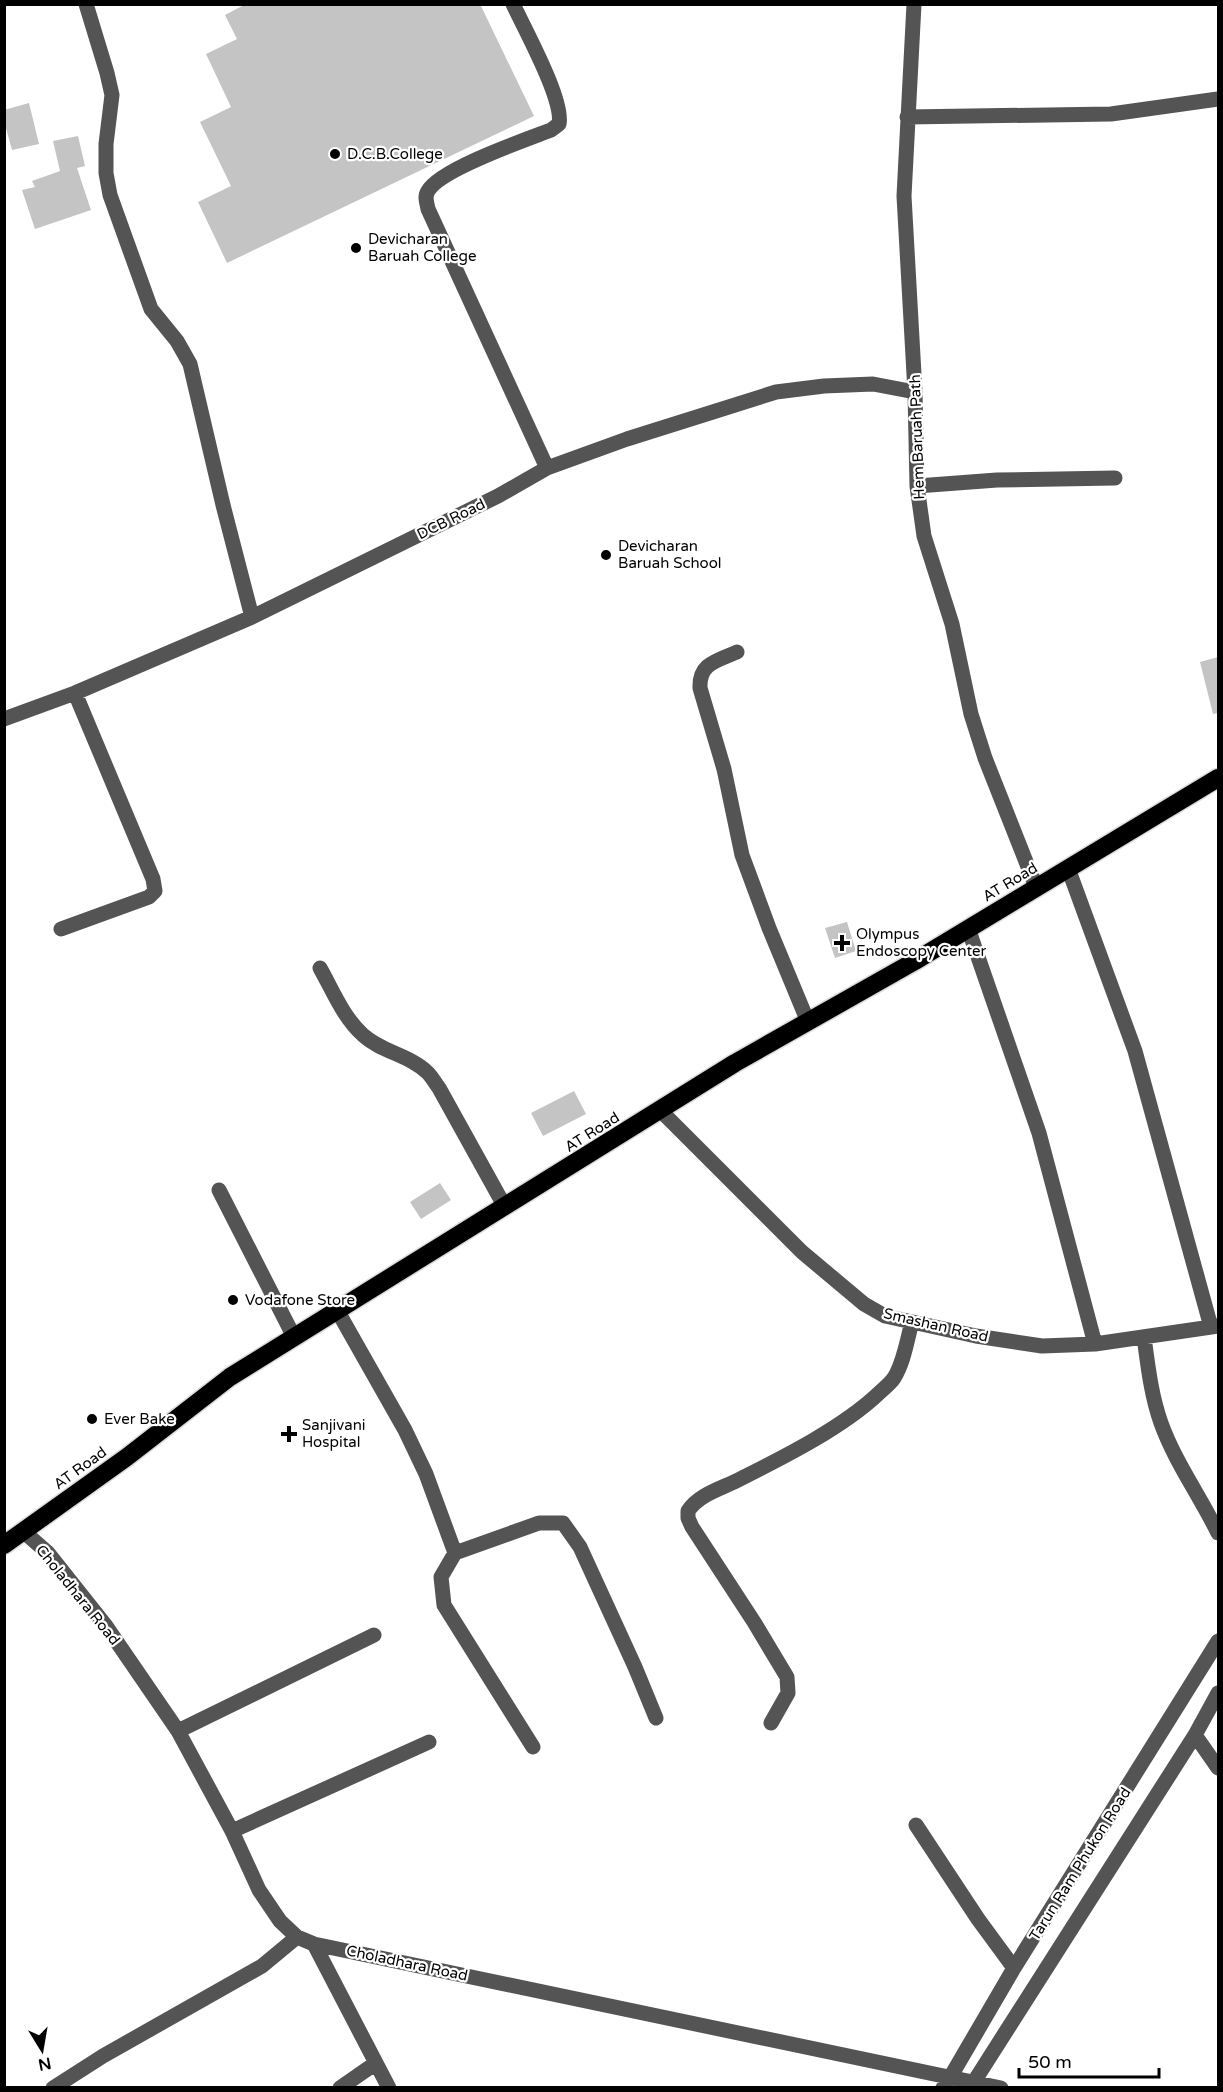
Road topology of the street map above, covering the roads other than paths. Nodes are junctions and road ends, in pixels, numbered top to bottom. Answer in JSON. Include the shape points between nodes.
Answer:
{"nodes":[{"id":1,"x":86,"y":4,"type":"edge"},
{"id":2,"x":513,"y":4,"type":"edge"},
{"id":3,"x":914,"y":4,"type":"edge"},
{"id":4,"x":1218,"y":99,"type":"edge"},
{"id":5,"x":907,"y":117,"type":"junction"},
{"id":6,"x":915,"y":392,"type":"junction"},
{"id":7,"x":547,"y":468,"type":"junction"},
{"id":8,"x":1114,"y":478,"type":"dead end"},
{"id":9,"x":917,"y":486,"type":"junction"},
{"id":10,"x":252,"y":617,"type":"junction"},
{"id":11,"x":737,"y":652,"type":"dead end"},
{"id":12,"x":75,"y":693,"type":"junction"},
{"id":13,"x":4,"y":719,"type":"edge"},
{"id":14,"x":1218,"y":778,"type":"edge"},
{"id":15,"x":1068,"y":868,"type":"junction"},
{"id":16,"x":1036,"y":887,"type":"junction"},
{"id":17,"x":968,"y":928,"type":"junction"},
{"id":18,"x":62,"y":929,"type":"dead end"},
{"id":19,"x":320,"y":968,"type":"dead end"},
{"id":20,"x":808,"y":1022,"type":"junction"},
{"id":21,"x":660,"y":1110,"type":"junction"},
{"id":22,"x":219,"y":1190,"type":"dead end"},
{"id":23,"x":505,"y":1207,"type":"junction"},
{"id":24,"x":337,"y":1310,"type":"junction"},
{"id":25,"x":912,"y":1322,"type":"junction"},
{"id":26,"x":1214,"y":1327,"type":"edge"},
{"id":27,"x":294,"y":1337,"type":"junction"},
{"id":28,"x":1144,"y":1337,"type":"junction"},
{"id":29,"x":1095,"y":1344,"type":"junction"},
{"id":30,"x":23,"y":1531,"type":"junction"},
{"id":31,"x":1218,"y":1533,"type":"edge"},
{"id":32,"x":4,"y":1545,"type":"edge"},
{"id":33,"x":455,"y":1553,"type":"junction"},
{"id":34,"x":374,"y":1635,"type":"dead end"},
{"id":35,"x":1218,"y":1641,"type":"edge"},
{"id":36,"x":1218,"y":1693,"type":"edge"},
{"id":37,"x":656,"y":1718,"type":"dead end"},
{"id":38,"x":771,"y":1722,"type":"dead end"},
{"id":39,"x":178,"y":1731,"type":"junction"},
{"id":40,"x":1195,"y":1735,"type":"junction"},
{"id":41,"x":429,"y":1742,"type":"dead end"},
{"id":42,"x":533,"y":1747,"type":"dead end"},
{"id":43,"x":1218,"y":1768,"type":"edge"},
{"id":44,"x":916,"y":1825,"type":"dead end"},
{"id":45,"x":232,"y":1831,"type":"junction"},
{"id":46,"x":297,"y":1937,"type":"junction"},
{"id":47,"x":314,"y":1944,"type":"junction"},
{"id":48,"x":1014,"y":1968,"type":"junction"},
{"id":49,"x":376,"y":2064,"type":"junction"},
{"id":50,"x":947,"y":2082,"type":"edge"},
{"id":51,"x":972,"y":2084,"type":"edge"},
{"id":52,"x":53,"y":2088,"type":"edge"},
{"id":53,"x":340,"y":2088,"type":"edge"},
{"id":54,"x":389,"y":2088,"type":"edge"},
{"id":55,"x":1001,"y":2088,"type":"edge"}],
"edges":[{"from":1,"to":10,"type":"street","via":[[112,94],[106,144],[110,195],[151,309],[177,340],[190,364]]},
{"from":2,"to":7,"type":"street","via":[[554,93],[559,124],[439,179],[425,196]]},
{"from":3,"to":5,"type":"street","name":"Hem Baruah Path"},
{"from":4,"to":5,"type":"street","via":[[1111,114]]},
{"from":5,"to":6,"type":"street","name":"Hem Baruah Path","via":[[904,196]]},
{"from":6,"to":7,"type":"street","name":"DCB Road","via":[[873,384],[776,392]]},
{"from":6,"to":9,"type":"street","name":"Hem Baruah Path"},
{"from":7,"to":10,"type":"street","name":"DCB Road"},
{"from":8,"to":9,"type":"street"},
{"from":9,"to":16,"type":"street","name":"Hem Baruah Path","via":[[924,536],[952,624],[971,714]]},
{"from":10,"to":12,"type":"street","name":"DCB Road"},
{"from":11,"to":20,"type":"street","via":[[706,666],[699,688],[724,769],[742,855]]},
{"from":12,"to":13,"type":"street","name":"DCB Road"},
{"from":12,"to":18,"type":"street","via":[[155,891],[149,897]]},
{"from":14,"to":15,"type":"highway","name":"AT Road"},
{"from":15,"to":16,"type":"highway","name":"AT Road"},
{"from":15,"to":26,"type":"street","via":[[1135,1051]]},
{"from":16,"to":17,"type":"highway","name":"AT Road"},
{"from":17,"to":20,"type":"highway","name":"AT Road"},
{"from":17,"to":29,"type":"street","via":[[1039,1133]]},
{"from":19,"to":23,"type":"street","via":[[346,1015],[363,1035],[428,1073]]},
{"from":20,"to":21,"type":"highway","name":"AT Road"},
{"from":21,"to":23,"type":"highway","name":"AT Road"},
{"from":21,"to":25,"type":"street","name":"Smashan Road","via":[[837,1282],[885,1316]]},
{"from":22,"to":27,"type":"street"},
{"from":23,"to":24,"type":"highway","name":"AT Road"},
{"from":24,"to":27,"type":"highway","name":"AT Road"},
{"from":24,"to":33,"type":"street","via":[[405,1430]]},
{"from":25,"to":29,"type":"street","name":"Smashan Road","via":[[1042,1346]]},
{"from":25,"to":38,"type":"street","via":[[893,1380],[871,1401],[817,1437],[697,1501],[688,1511],[692,1527],[787,1677],[788,1693]]},
{"from":26,"to":28,"type":"street","name":"Smashan Road"},
{"from":27,"to":30,"type":"highway","name":"AT Road","via":[[230,1377]]},
{"from":28,"to":29,"type":"street","name":"Smashan Road"},
{"from":28,"to":31,"type":"street","via":[[1160,1422]]},
{"from":30,"to":32,"type":"highway","name":"AT Road"},
{"from":30,"to":39,"type":"street","name":"Choladhara Road","via":[[48,1553],[106,1626]]},
{"from":33,"to":37,"type":"street","via":[[539,1523],[563,1523],[580,1546]]},
{"from":33,"to":42,"type":"street","via":[[441,1577],[444,1605]]},
{"from":34,"to":39,"type":"street"},
{"from":35,"to":48,"type":"street","name":"Tarun Ram Phukon Road"},
{"from":36,"to":40,"type":"street","name":"Tarun Ram Phukon Road"},
{"from":39,"to":45,"type":"street","name":"Choladhara Road"},
{"from":40,"to":43,"type":"street"},
{"from":40,"to":51,"type":"street","name":"Tarun Ram Phukon Road"},
{"from":41,"to":45,"type":"street"},
{"from":44,"to":48,"type":"street"},
{"from":45,"to":46,"type":"street","name":"Choladhara Road","via":[[259,1890],[280,1921]]},
{"from":46,"to":47,"type":"street","name":"Choladhara Road"},
{"from":46,"to":52,"type":"street","via":[[262,1966]]},
{"from":47,"to":49,"type":"street"},
{"from":47,"to":50,"type":"street","name":"Choladhara Road"},
{"from":48,"to":50,"type":"street","name":"Tarun Ram Phukon Road"},
{"from":49,"to":53,"type":"street"},
{"from":49,"to":54,"type":"street"},
{"from":50,"to":51,"type":"street","name":"Choladhara Road"},
{"from":51,"to":55,"type":"street","name":"Choladhara Road"}]}
